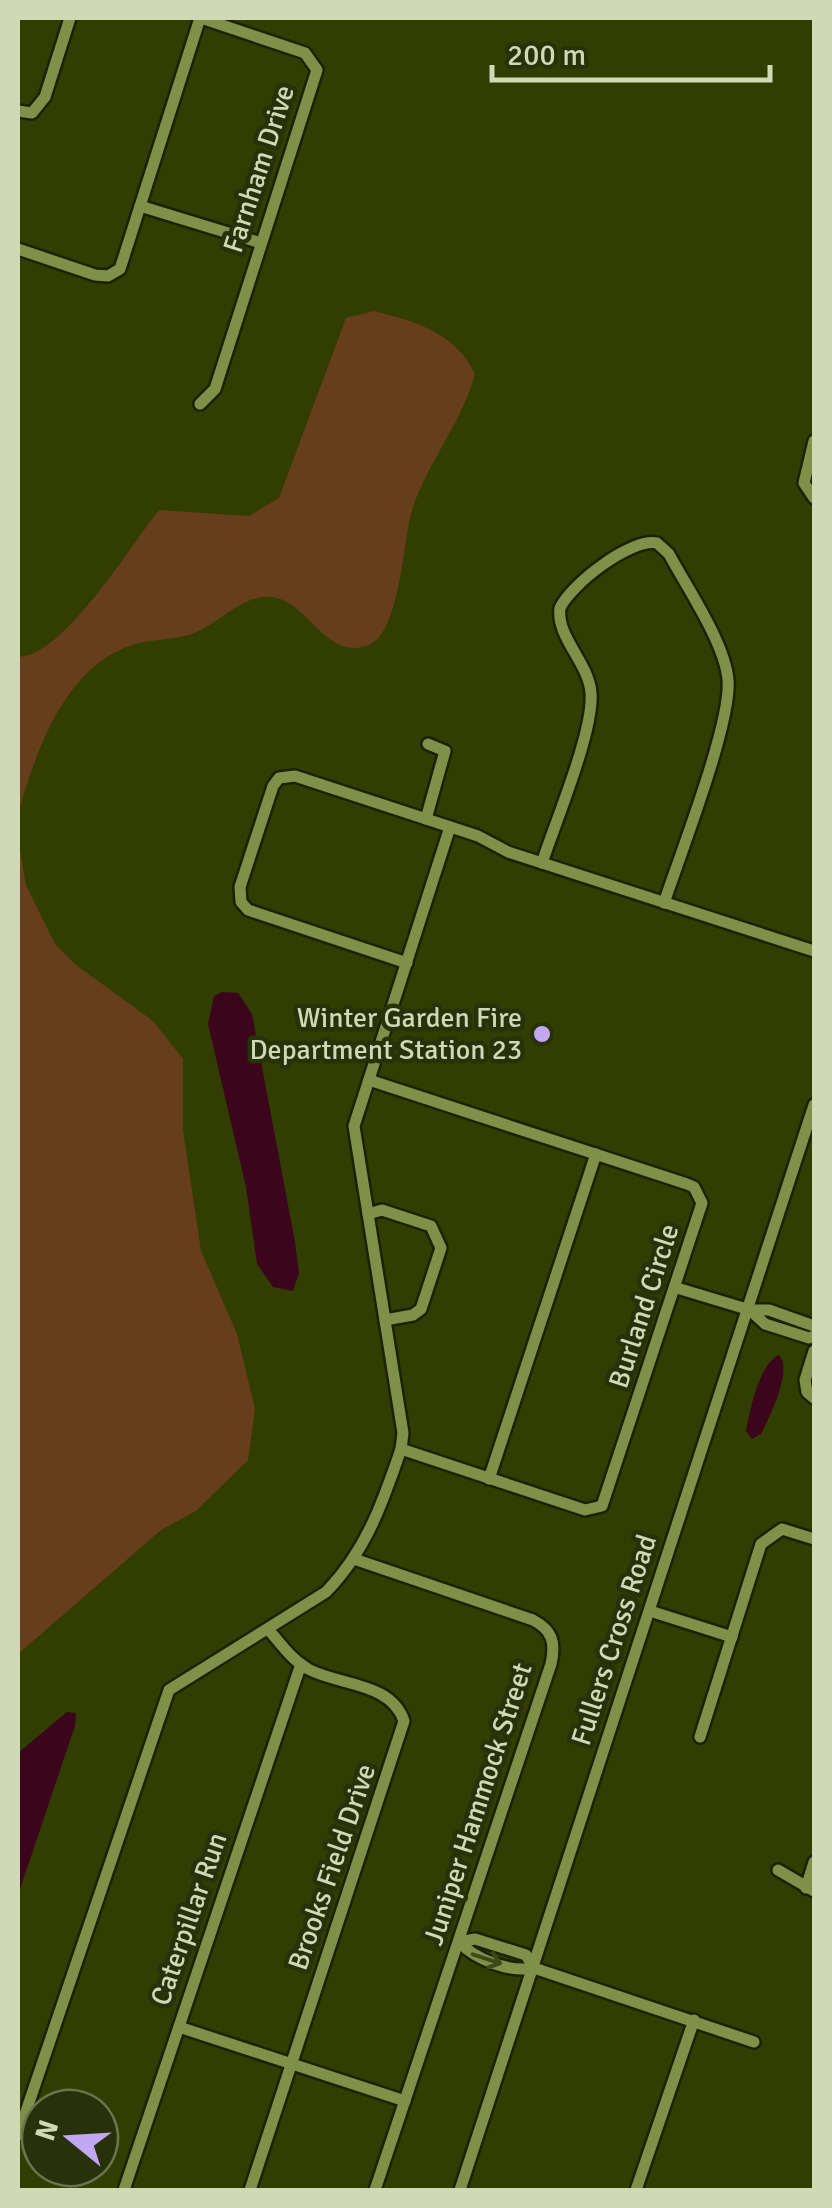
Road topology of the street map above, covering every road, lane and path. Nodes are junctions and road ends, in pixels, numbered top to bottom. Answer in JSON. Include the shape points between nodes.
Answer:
{"nodes":[{"id":1,"x":70,"y":18,"type":"edge"},
{"id":2,"x":200,"y":18,"type":"edge"},
{"id":3,"x":18,"y":110,"type":"edge"},
{"id":4,"x":140,"y":206,"type":"junction"},
{"id":5,"x":261,"y":243,"type":"junction"},
{"id":6,"x":18,"y":249,"type":"edge"},
{"id":7,"x":200,"y":404,"type":"dead end"},
{"id":8,"x":814,"y":441,"type":"edge"},
{"id":9,"x":814,"y":498,"type":"edge"},
{"id":10,"x":428,"y":744,"type":"dead end"},
{"id":11,"x":426,"y":819,"type":"junction"},
{"id":12,"x":450,"y":827,"type":"junction"},
{"id":13,"x":542,"y":863,"type":"junction"},
{"id":14,"x":664,"y":902,"type":"junction"},
{"id":15,"x":814,"y":951,"type":"edge"},
{"id":16,"x":406,"y":963,"type":"junction"},
{"id":17,"x":369,"y":1080,"type":"junction"},
{"id":18,"x":814,"y":1105,"type":"edge"},
{"id":19,"x":596,"y":1154,"type":"junction"},
{"id":20,"x":368,"y":1214,"type":"junction"},
{"id":21,"x":677,"y":1288,"type":"junction"},
{"id":22,"x":750,"y":1310,"type":"junction"},
{"id":23,"x":385,"y":1320,"type":"junction"},
{"id":24,"x":814,"y":1326,"type":"edge"},
{"id":25,"x":814,"y":1336,"type":"edge"},
{"id":26,"x":814,"y":1351,"type":"edge"},
{"id":27,"x":814,"y":1398,"type":"edge"},
{"id":28,"x":401,"y":1448,"type":"junction"},
{"id":29,"x":488,"y":1479,"type":"junction"},
{"id":30,"x":814,"y":1540,"type":"edge"},
{"id":31,"x":354,"y":1559,"type":"junction"},
{"id":32,"x":650,"y":1611,"type":"junction"},
{"id":33,"x":268,"y":1629,"type":"junction"},
{"id":34,"x":732,"y":1637,"type":"junction"},
{"id":35,"x":301,"y":1664,"type":"junction"},
{"id":36,"x":700,"y":1737,"type":"dead end"},
{"id":37,"x":814,"y":1862,"type":"edge"},
{"id":38,"x":778,"y":1870,"type":"dead end"},
{"id":39,"x":810,"y":1889,"type":"edge"},
{"id":40,"x":459,"y":1942,"type":"junction"},
{"id":41,"x":534,"y":1968,"type":"junction"},
{"id":42,"x":694,"y":2020,"type":"junction"},
{"id":43,"x":179,"y":2027,"type":"junction"},
{"id":44,"x":754,"y":2042,"type":"dead end"},
{"id":45,"x":292,"y":2064,"type":"junction"},
{"id":46,"x":405,"y":2102,"type":"junction"},
{"id":47,"x":18,"y":2135,"type":"edge"},
{"id":48,"x":124,"y":2190,"type":"edge"},
{"id":49,"x":250,"y":2190,"type":"edge"},
{"id":50,"x":375,"y":2190,"type":"edge"},
{"id":51,"x":460,"y":2190,"type":"edge"},
{"id":52,"x":636,"y":2190,"type":"edge"}],
"edges":[{"from":1,"to":3,"type":"street","via":[[45,98],[32,113]]},
{"from":2,"to":4,"type":"street"},
{"from":2,"to":5,"type":"street","name":"Farnham Drive","via":[[305,53],[317,70]]},
{"from":4,"to":5,"type":"street"},
{"from":4,"to":6,"type":"street","via":[[120,269],[108,276]]},
{"from":5,"to":7,"type":"street","name":"Farnham Drive","via":[[215,390]]},
{"from":8,"to":9,"type":"street","via":[[804,483]]},
{"from":10,"to":11,"type":"street","via":[[446,751]]},
{"from":11,"to":12,"type":"street"},
{"from":11,"to":16,"type":"street","via":[[295,776],[279,778],[240,887],[248,910]]},
{"from":12,"to":13,"type":"street"},
{"from":12,"to":16,"type":"street"},
{"from":13,"to":14,"type":"street"},
{"from":13,"to":14,"type":"street","via":[[592,704],[560,608],[604,564],[636,545],[658,543],[670,554],[728,678],[724,712]]},
{"from":14,"to":15,"type":"street"},
{"from":16,"to":17,"type":"street"},
{"from":17,"to":19,"type":"street","name":"Burland Circle"},
{"from":17,"to":20,"type":"street","via":[[354,1126]]},
{"from":18,"to":22,"type":"street","name":"Fullers Cross Road"},
{"from":19,"to":21,"type":"street","name":"Burland Circle","via":[[687,1184],[700,1195],[700,1216]]},
{"from":19,"to":29,"type":"street"},
{"from":20,"to":23,"type":"street"},
{"from":20,"to":23,"type":"street","via":[[382,1210],[431,1226],[441,1248],[421,1308]]},
{"from":21,"to":22,"type":"street"},
{"from":21,"to":29,"type":"street","name":"Burland Circle","via":[[602,1506],[584,1510]]},
{"from":22,"to":24,"type":"street"},
{"from":22,"to":25,"type":"street","via":[[765,1324]]},
{"from":22,"to":32,"type":"street","name":"Fullers Cross Road"},
{"from":23,"to":28,"type":"street"},
{"from":26,"to":27,"type":"street","via":[[805,1380]]},
{"from":28,"to":29,"type":"street","name":"Burland Circle"},
{"from":28,"to":31,"type":"street"},
{"from":30,"to":34,"type":"street","via":[[782,1529],[761,1544]]},
{"from":31,"to":33,"type":"street","via":[[326,1592]]},
{"from":31,"to":40,"type":"street","name":"Juniper Hammock Street","via":[[532,1620],[553,1638],[551,1664]]},
{"from":32,"to":34,"type":"street"},
{"from":32,"to":41,"type":"street","name":"Fullers Cross Road"},
{"from":33,"to":35,"type":"street","name":"Brooks Field Drive"},
{"from":33,"to":47,"type":"street","via":[[176,1683],[163,1700]]},
{"from":34,"to":36,"type":"street"},
{"from":35,"to":43,"type":"street","name":"Caterpillar Run"},
{"from":35,"to":45,"type":"street","name":"Brooks Field Drive","via":[[380,1693],[404,1720]]},
{"from":37,"to":39,"type":"street"},
{"from":38,"to":39,"type":"street"},
{"from":40,"to":41,"type":"street","via":[[475,1938],[526,1955]]},
{"from":40,"to":46,"type":"street","name":"Juniper Hammock Street"},
{"from":41,"to":42,"type":"street"},
{"from":41,"to":51,"type":"street","name":"Fullers Cross Road"},
{"from":42,"to":44,"type":"street"},
{"from":42,"to":52,"type":"street"},
{"from":43,"to":45,"type":"street"},
{"from":43,"to":48,"type":"street","name":"Caterpillar Run"},
{"from":45,"to":46,"type":"street"},
{"from":45,"to":49,"type":"street","name":"Brooks Field Drive"},
{"from":46,"to":50,"type":"street","name":"Juniper Hammock Street"}]}
